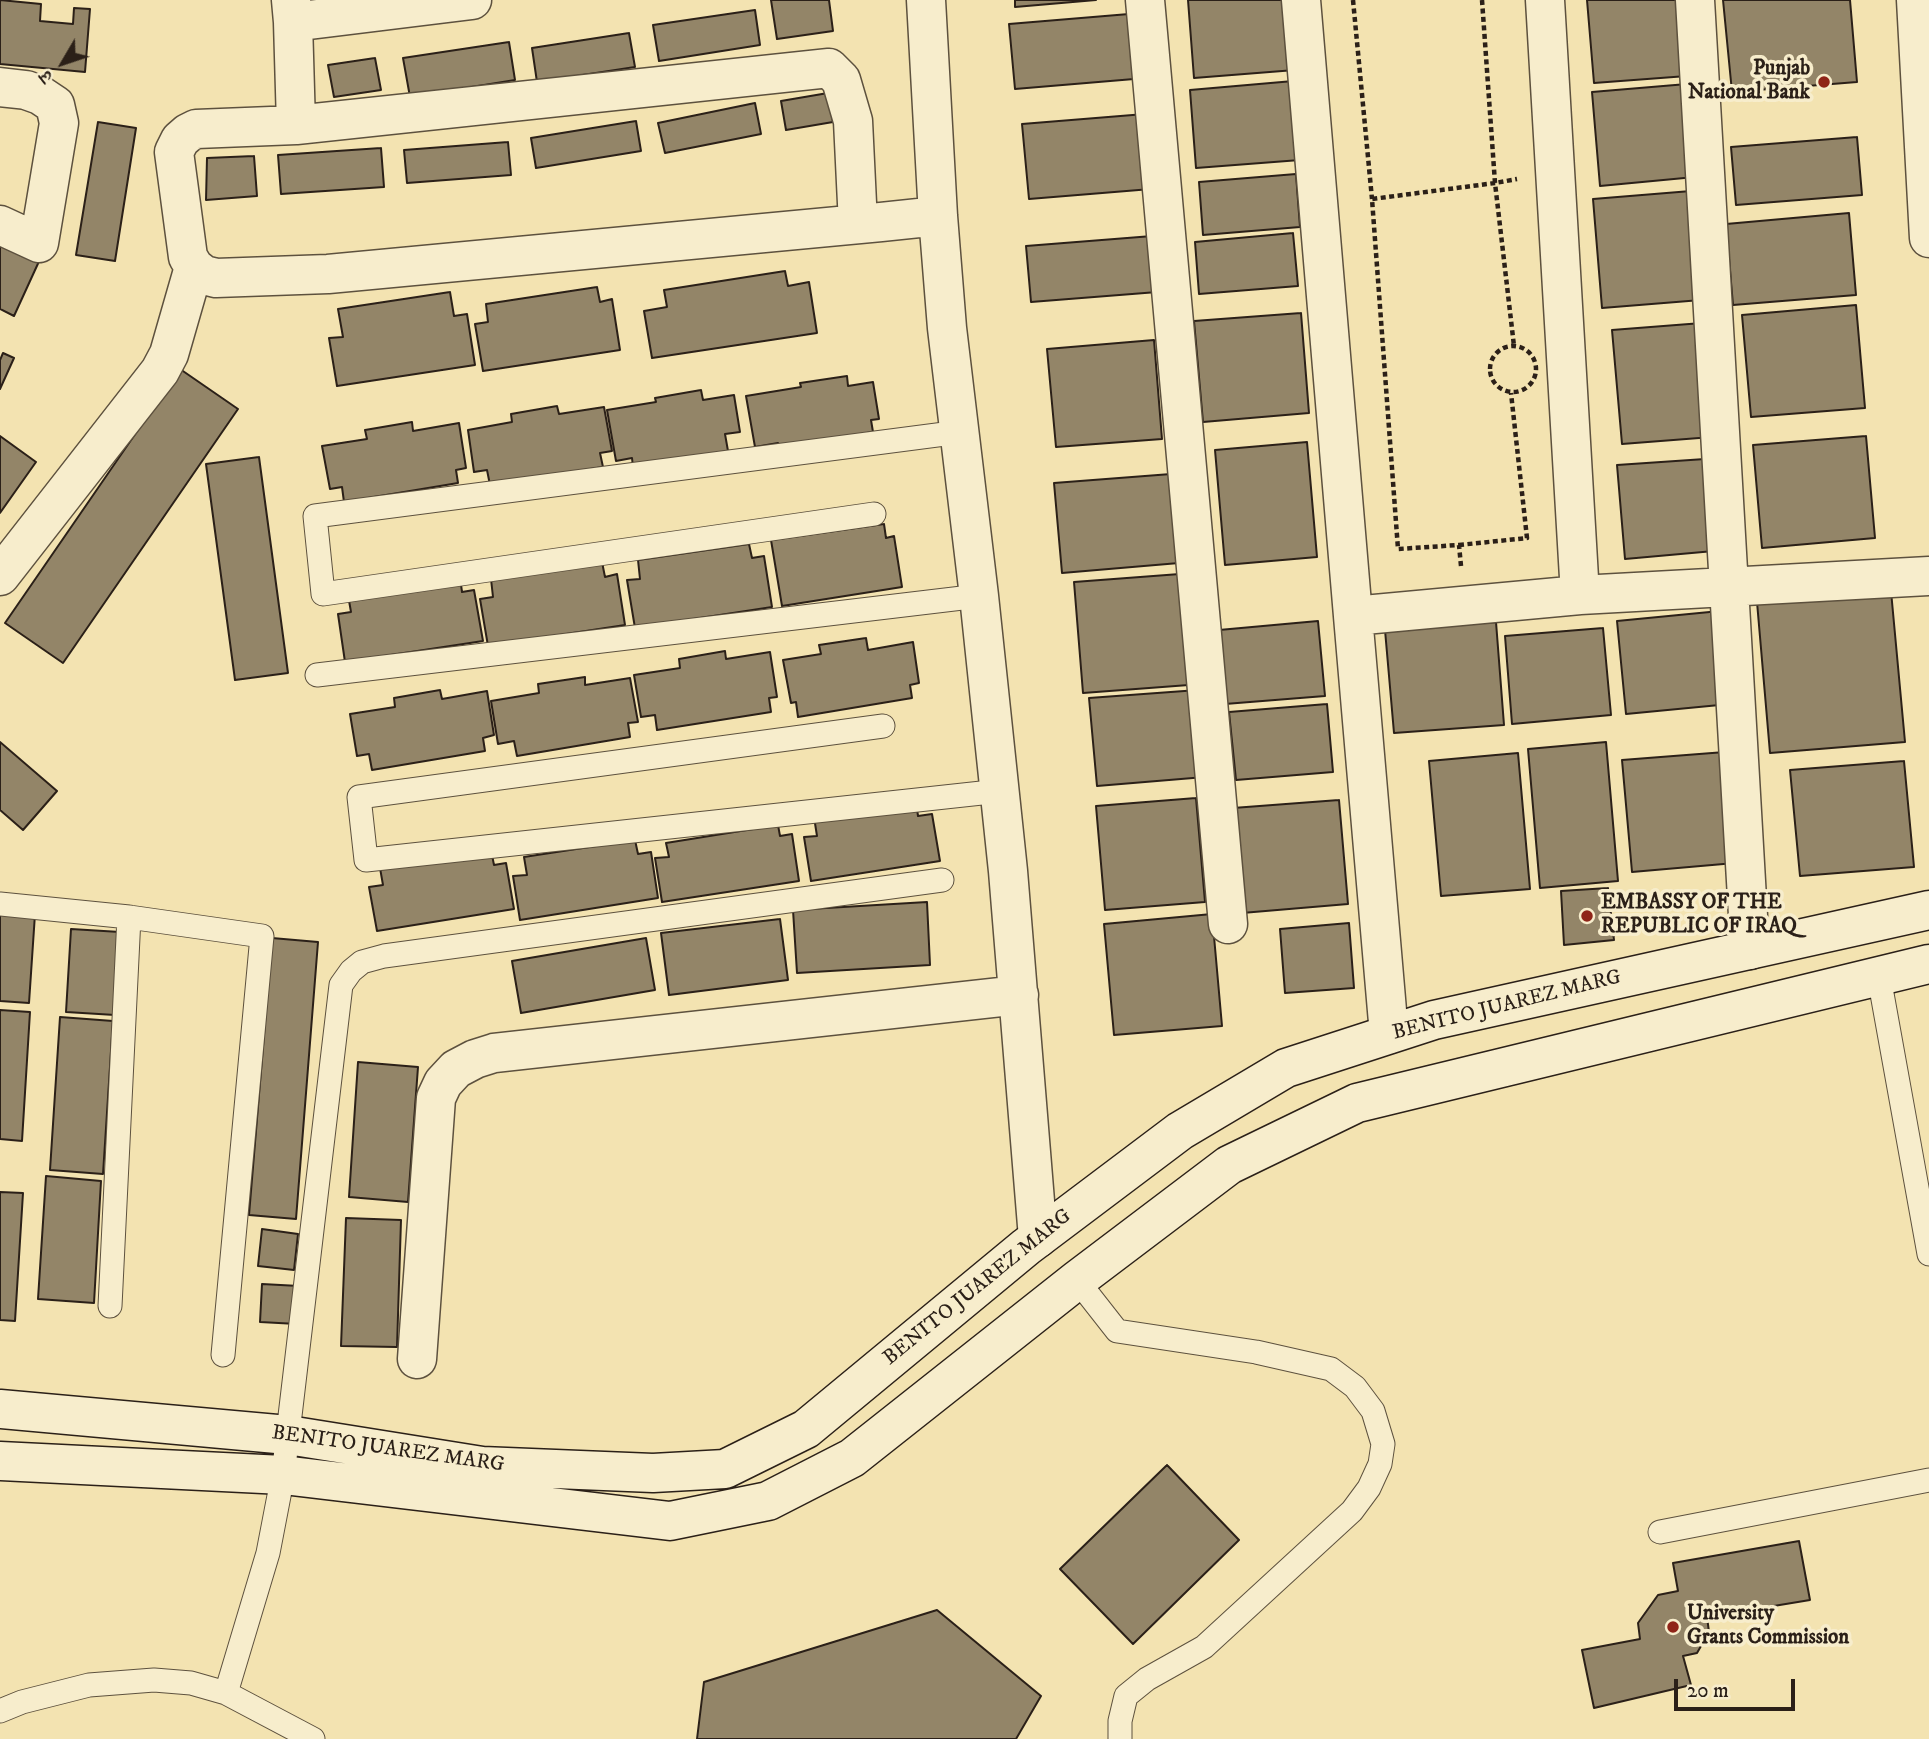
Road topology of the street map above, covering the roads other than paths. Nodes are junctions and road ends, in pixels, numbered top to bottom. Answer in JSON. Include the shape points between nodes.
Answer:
{"nodes":[{"id":1,"x":472,"y":0,"type":"edge"},
{"id":2,"x":926,"y":0,"type":"edge"},
{"id":3,"x":1145,"y":0,"type":"edge"},
{"id":4,"x":1301,"y":0,"type":"edge"},
{"id":5,"x":1545,"y":0,"type":"edge"},
{"id":6,"x":1695,"y":0,"type":"edge"},
{"id":7,"x":1916,"y":0,"type":"edge"},
{"id":8,"x":292,"y":11,"type":"edge"},
{"id":9,"x":0,"y":87,"type":"edge"},
{"id":10,"x":1925,"y":99,"type":"edge"},
{"id":11,"x":296,"y":125,"type":"junction"},
{"id":12,"x":938,"y":216,"type":"junction"},
{"id":13,"x":858,"y":224,"type":"junction"},
{"id":14,"x":0,"y":225,"type":"edge"},
{"id":15,"x":1929,"y":237,"type":"edge"},
{"id":16,"x":194,"y":267,"type":"junction"},
{"id":17,"x":960,"y":432,"type":"junction"},
{"id":18,"x":874,"y":514,"type":"dead end"},
{"id":19,"x":0,"y":576,"type":"edge"},
{"id":20,"x":1929,"y":576,"type":"edge"},
{"id":21,"x":1729,"y":586,"type":"junction"},
{"id":22,"x":1580,"y":595,"type":"junction"},
{"id":23,"x":979,"y":597,"type":"junction"},
{"id":24,"x":1353,"y":616,"type":"junction"},
{"id":25,"x":317,"y":675,"type":"dead end"},
{"id":26,"x":883,"y":726,"type":"dead end"},
{"id":27,"x":1000,"y":791,"type":"junction"},
{"id":28,"x":942,"y":880,"type":"dead end"},
{"id":29,"x":0,"y":904,"type":"edge"},
{"id":30,"x":1929,"y":910,"type":"edge"},
{"id":31,"x":129,"y":917,"type":"junction"},
{"id":32,"x":1228,"y":923,"type":"dead end"},
{"id":33,"x":1750,"y":950,"type":"junction"},
{"id":34,"x":1929,"y":964,"type":"edge"},
{"id":35,"x":1879,"y":977,"type":"junction"},
{"id":36,"x":1019,"y":995,"type":"junction"},
{"id":37,"x":1387,"y":1016,"type":"junction"},
{"id":38,"x":1038,"y":1238,"type":"junction"},
{"id":39,"x":1929,"y":1254,"type":"edge"},
{"id":40,"x":1077,"y":1280,"type":"junction"},
{"id":41,"x":110,"y":1306,"type":"dead end"},
{"id":42,"x":223,"y":1355,"type":"dead end"},
{"id":43,"x":417,"y":1359,"type":"dead end"},
{"id":44,"x":0,"y":1409,"type":"edge"},
{"id":45,"x":288,"y":1435,"type":"junction"},
{"id":46,"x":0,"y":1461,"type":"edge"},
{"id":47,"x":284,"y":1475,"type":"junction"},
{"id":48,"x":1929,"y":1480,"type":"edge"},
{"id":49,"x":1660,"y":1532,"type":"dead end"},
{"id":50,"x":226,"y":1693,"type":"junction"},
{"id":51,"x":0,"y":1711,"type":"edge"},
{"id":52,"x":313,"y":1739,"type":"edge"},
{"id":53,"x":1120,"y":1739,"type":"edge"}],
"edges":[{"from":1,"to":8,"type":"street"},
{"from":2,"to":12,"type":"street"},
{"from":3,"to":32,"type":"street"},
{"from":4,"to":24,"type":"street"},
{"from":5,"to":22,"type":"street"},
{"from":6,"to":21,"type":"street"},
{"from":7,"to":10,"type":"street"},
{"from":8,"to":11,"type":"street"},
{"from":9,"to":14,"type":"street","via":[[40,95],[55,105],[58,123],[39,243]]},
{"from":10,"to":15,"type":"street"},
{"from":11,"to":13,"type":"street","via":[[829,68],[841,80],[853,121]]},
{"from":11,"to":16,"type":"street","via":[[196,130],[180,140],[174,152],[188,257]]},
{"from":12,"to":13,"type":"street"},
{"from":12,"to":17,"type":"street"},
{"from":13,"to":16,"type":"street","via":[[328,274],[216,278]]},
{"from":16,"to":19,"type":"street","via":[[160,371]]},
{"from":17,"to":18,"type":"lane","via":[[315,516],[323,594]]},
{"from":17,"to":23,"type":"street"},
{"from":20,"to":21,"type":"street"},
{"from":21,"to":22,"type":"street"},
{"from":21,"to":33,"type":"street"},
{"from":22,"to":24,"type":"street"},
{"from":23,"to":25,"type":"lane"},
{"from":23,"to":27,"type":"street"},
{"from":24,"to":37,"type":"street"},
{"from":26,"to":27,"type":"lane","via":[[359,797],[366,860]]},
{"from":27,"to":36,"type":"street"},
{"from":28,"to":45,"type":"lane","via":[[384,956],[362,962],[351,971],[341,985]]},
{"from":29,"to":31,"type":"lane"},
{"from":30,"to":33,"type":"street","name":"BENITO JUAREZ MARG"},
{"from":31,"to":41,"type":"lane"},
{"from":31,"to":42,"type":"lane","via":[[262,936]]},
{"from":33,"to":37,"type":"street","name":"BENITO JUAREZ MARG","via":[[1434,1020]]},
{"from":34,"to":35,"type":"street","name":"BENITO JUAREZ MARG"},
{"from":35,"to":39,"type":"lane"},
{"from":35,"to":40,"type":"street","name":"BENITO JUAREZ MARG","via":[[1357,1103],[1229,1165]]},
{"from":36,"to":38,"type":"street"},
{"from":36,"to":43,"type":"street","via":[[494,1053],[456,1069],[436,1098]]},
{"from":37,"to":38,"type":"street","name":"BENITO JUAREZ MARG","via":[[1286,1068],[1180,1131]]},
{"from":38,"to":45,"type":"street","name":"BENITO JUAREZ MARG","via":[[806,1429],[725,1469],[653,1473],[481,1466]]},
{"from":40,"to":47,"type":"street","name":"BENITO JUAREZ MARG","via":[[852,1458],[768,1501],[670,1521]]},
{"from":40,"to":53,"type":"lane","via":[[1117,1331],[1256,1352],[1331,1369],[1355,1387],[1373,1410],[1383,1444],[1369,1488],[1352,1511],[1204,1647],[1126,1696]]},
{"from":44,"to":45,"type":"street","name":"BENITO JUAREZ MARG"},
{"from":45,"to":47,"type":"lane"},
{"from":46,"to":47,"type":"street","name":"BENITO JUAREZ MARG"},
{"from":47,"to":50,"type":"lane","via":[[268,1553]]},
{"from":48,"to":49,"type":"lane"},
{"from":50,"to":51,"type":"lane","via":[[166,1681],[89,1685]]},
{"from":50,"to":52,"type":"lane"}]}
